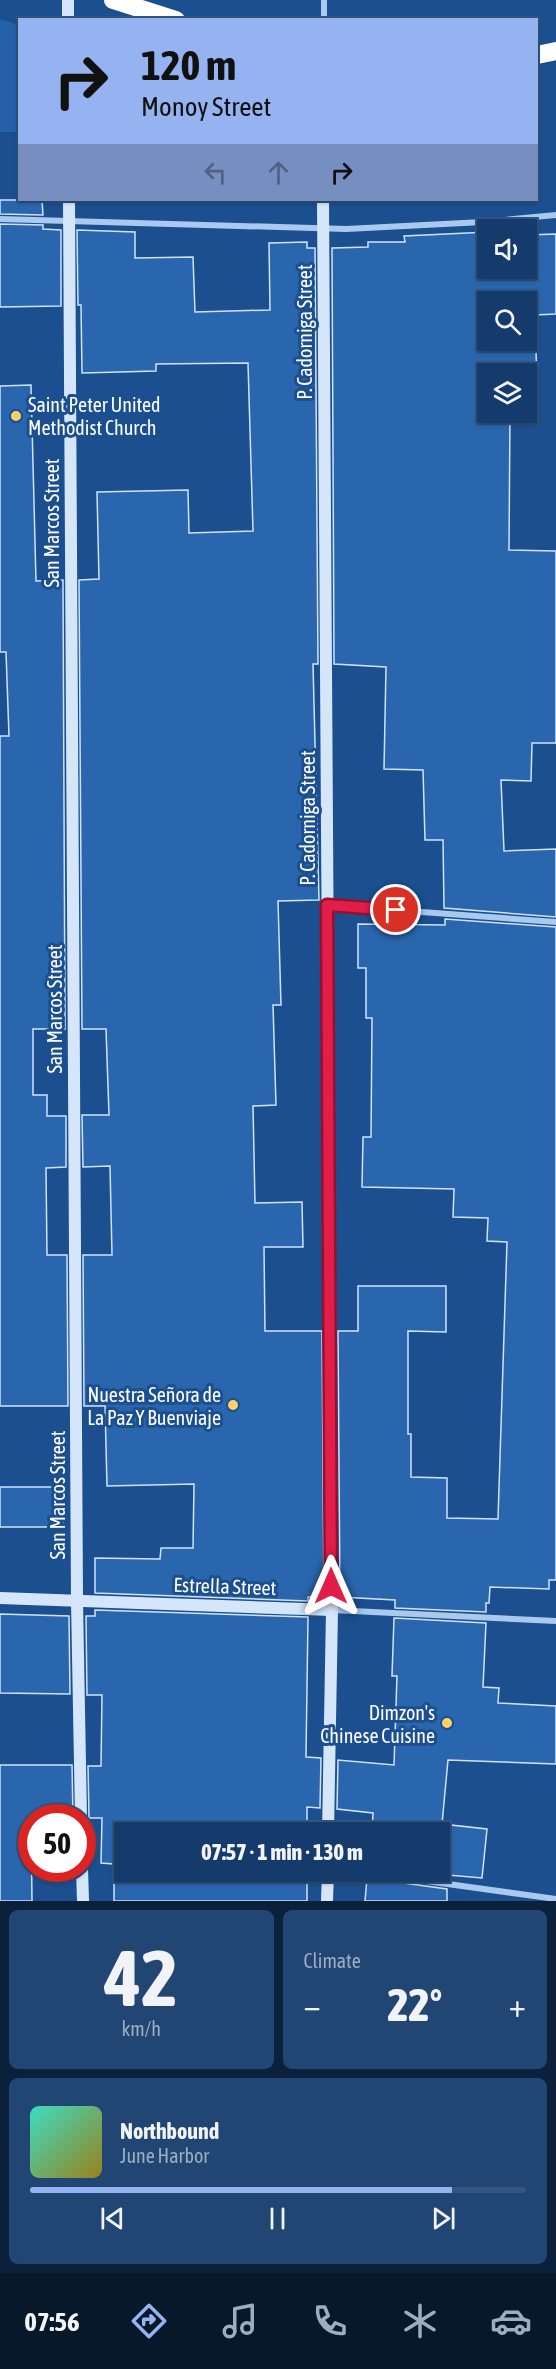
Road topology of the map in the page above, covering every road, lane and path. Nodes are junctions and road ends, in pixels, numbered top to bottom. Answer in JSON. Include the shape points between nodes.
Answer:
{"nodes":[{"id":1,"x":68,"y":0,"type":"edge"},
{"id":2,"x":113,"y":0,"type":"edge"},
{"id":3,"x":324,"y":0,"type":"edge"},
{"id":4,"x":68,"y":18,"type":"edge"},
{"id":5,"x":170,"y":18,"type":"edge"},
{"id":6,"x":324,"y":18,"type":"edge"},
{"id":7,"x":556,"y":51,"type":"edge"},
{"id":8,"x":538,"y":55,"type":"edge"},
{"id":9,"x":69,"y":201,"type":"edge"},
{"id":10,"x":323,"y":201,"type":"edge"},
{"id":11,"x":556,"y":215,"type":"edge"},
{"id":12,"x":0,"y":219,"type":"edge"},
{"id":13,"x":69,"y":220,"type":"junction"},
{"id":14,"x":322,"y":228,"type":"junction"},
{"id":15,"x":327,"y":905,"type":"junction"},
{"id":16,"x":556,"y":922,"type":"edge"},
{"id":17,"x":0,"y":1598,"type":"edge"},
{"id":18,"x":77,"y":1601,"type":"junction"},
{"id":19,"x":332,"y":1610,"type":"junction"},
{"id":20,"x":556,"y":1621,"type":"edge"},
{"id":21,"x":81,"y":1804,"type":"edge"},
{"id":22,"x":328,"y":1822,"type":"edge"},
{"id":23,"x":82,"y":1882,"type":"edge"},
{"id":24,"x":328,"y":1882,"type":"edge"},
{"id":25,"x":433,"y":1882,"type":"edge"},
{"id":26,"x":556,"y":1899,"type":"edge"},
{"id":27,"x":83,"y":1901,"type":"edge"},
{"id":28,"x":327,"y":1901,"type":"edge"}],
"edges":[{"from":1,"to":4,"type":"street"},
{"from":2,"to":5,"type":"highway"},
{"from":3,"to":6,"type":"street"},
{"from":7,"to":8,"type":"highway"},
{"from":9,"to":13,"type":"street","name":"San Marcos Street"},
{"from":10,"to":14,"type":"street","name":"P. Cadorniga Street"},
{"from":11,"to":14,"type":"street"},
{"from":12,"to":13,"type":"street"},
{"from":13,"to":14,"type":"street"},
{"from":13,"to":18,"type":"street","name":"San Marcos Street"},
{"from":14,"to":15,"type":"street","name":"P. Cadorniga Street"},
{"from":15,"to":16,"type":"street"},
{"from":15,"to":19,"type":"street","name":"P. Cadorniga Street"},
{"from":17,"to":18,"type":"street","name":"Estrella Street"},
{"from":18,"to":19,"type":"street","name":"Estrella Street"},
{"from":18,"to":21,"type":"street","name":"San Marcos Street"},
{"from":19,"to":20,"type":"street","name":"Estrella Street"},
{"from":19,"to":22,"type":"street","name":"P. Cadorniga Street"},
{"from":23,"to":27,"type":"street"},
{"from":24,"to":28,"type":"street"},
{"from":25,"to":26,"type":"street"}]}
